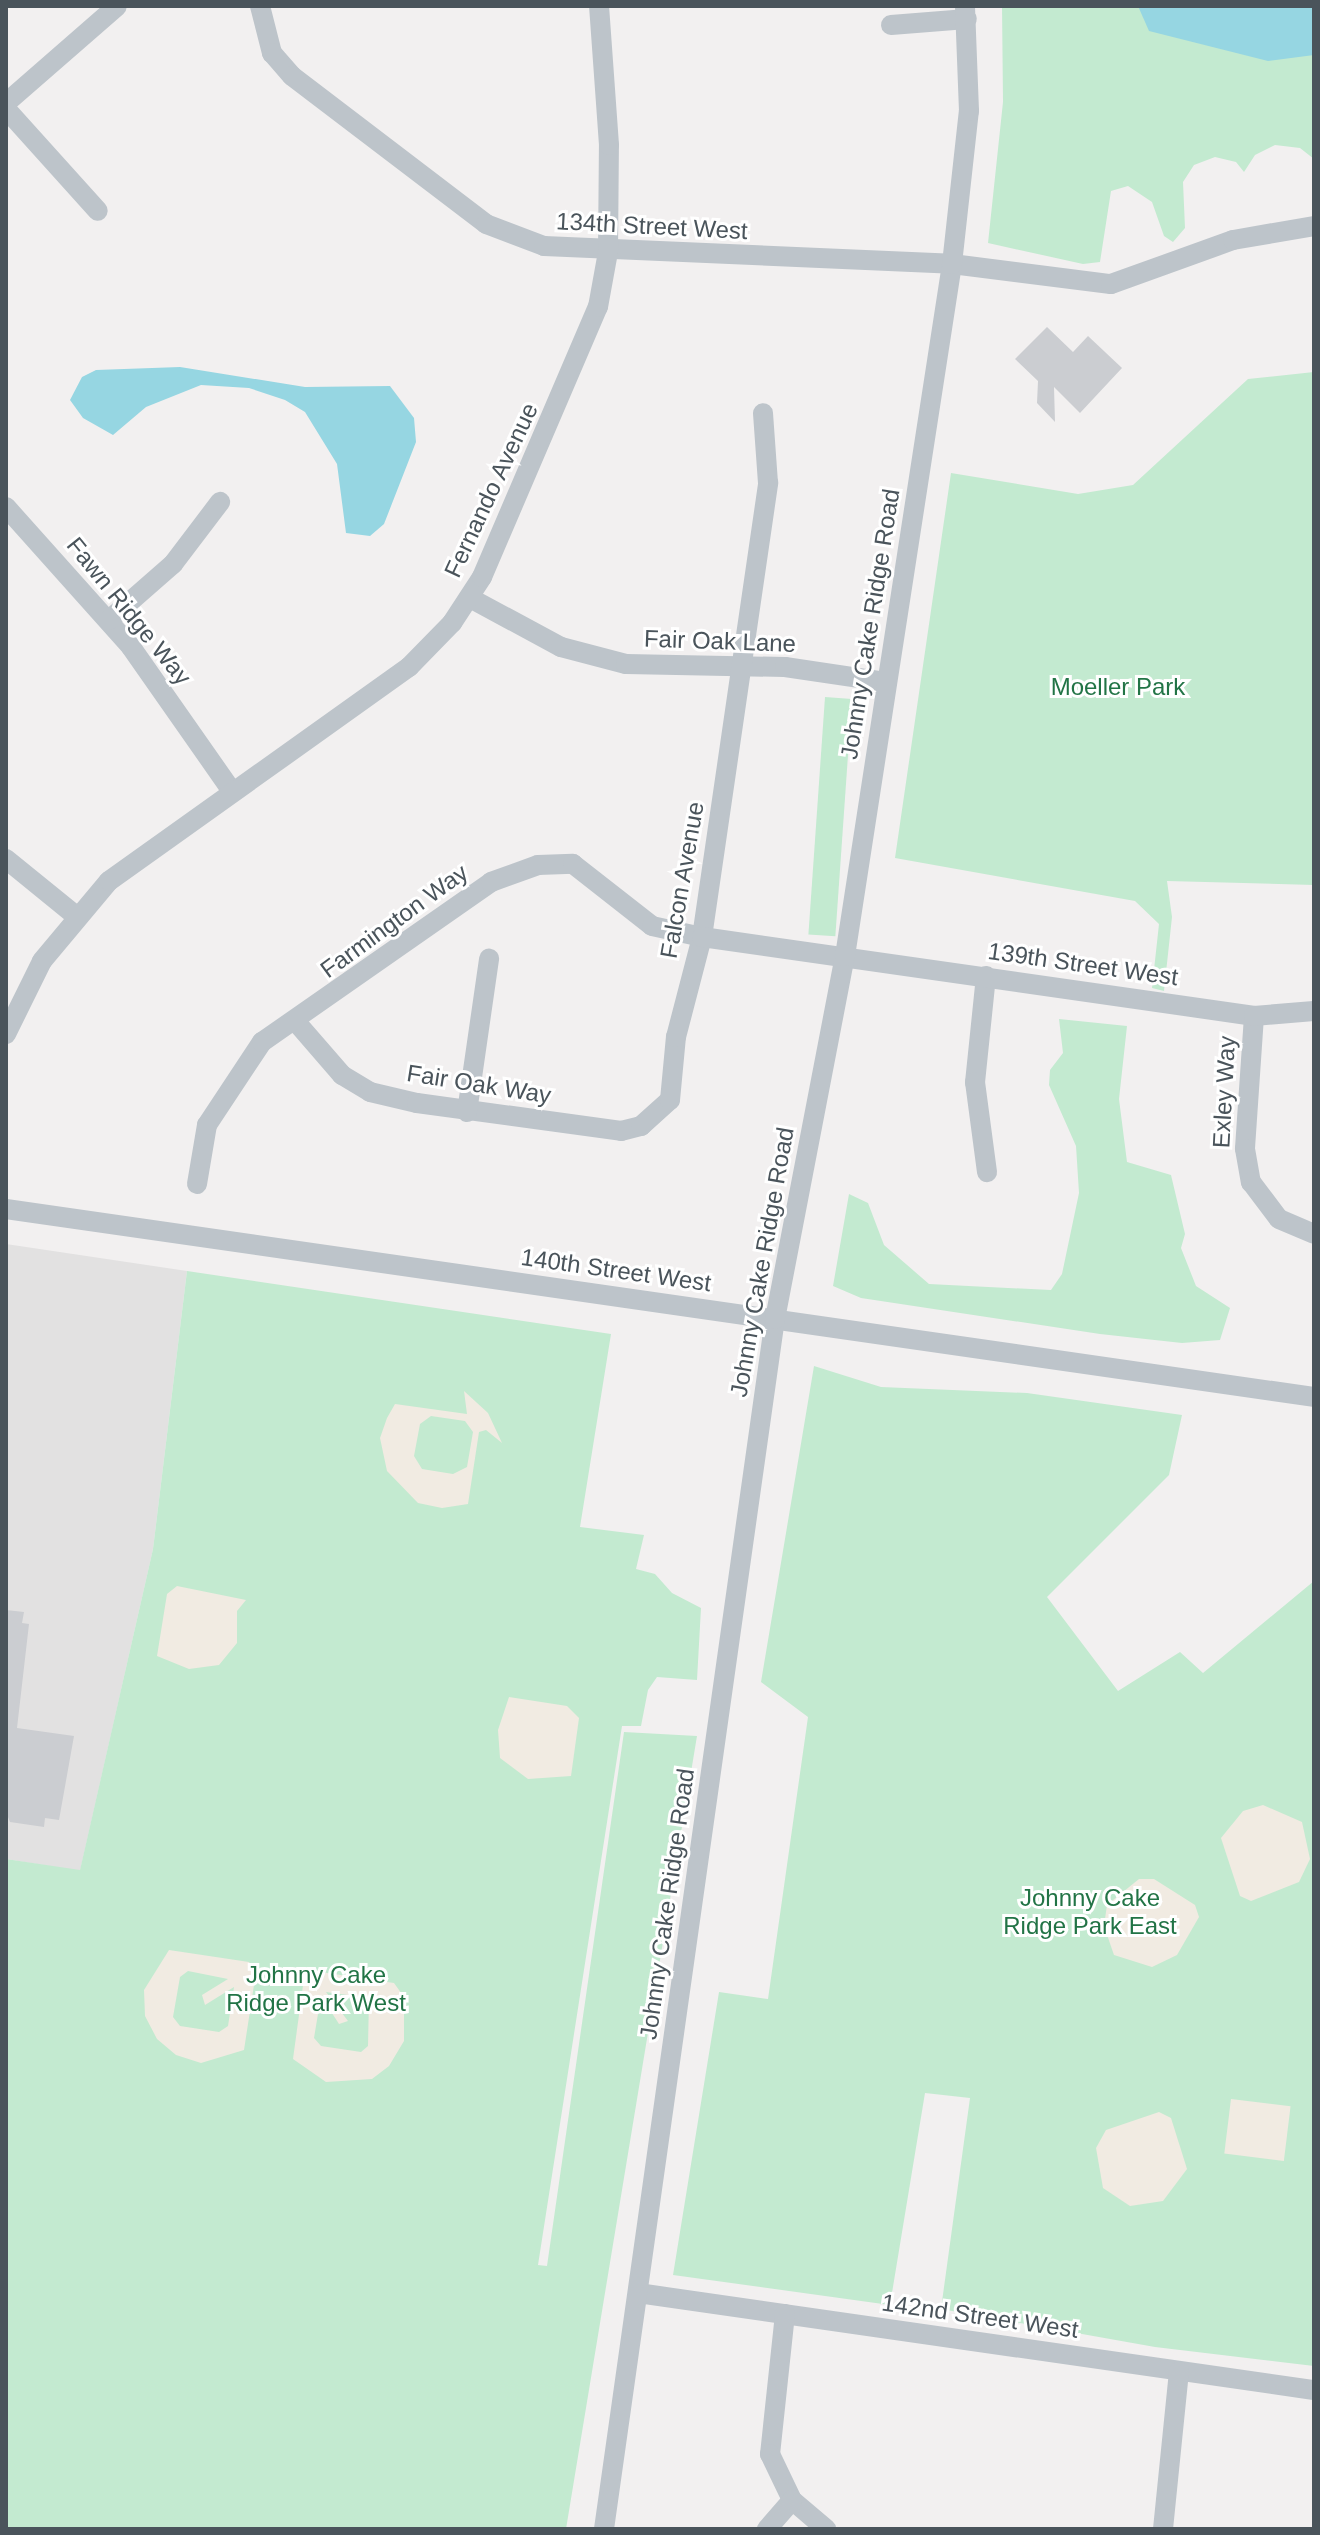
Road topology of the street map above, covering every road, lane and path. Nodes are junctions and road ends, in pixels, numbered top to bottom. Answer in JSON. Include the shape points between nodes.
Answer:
{"nodes":[{"id":1,"x":117,"y":6,"type":"edge"},
{"id":2,"x":260,"y":6,"type":"edge"},
{"id":3,"x":599,"y":6,"type":"edge"},
{"id":4,"x":966,"y":12,"type":"edge"},
{"id":5,"x":891,"y":25,"type":"dead end"},
{"id":6,"x":6,"y":106,"type":"edge"},
{"id":7,"x":98,"y":211,"type":"dead end"},
{"id":8,"x":1314,"y":226,"type":"edge"},
{"id":9,"x":608,"y":252,"type":"junction"},
{"id":10,"x":952,"y":264,"type":"junction"},
{"id":11,"x":763,"y":413,"type":"dead end"},
{"id":12,"x":220,"y":502,"type":"dead end"},
{"id":13,"x":6,"y":507,"type":"edge"},
{"id":14,"x":470,"y":598,"type":"junction"},
{"id":15,"x":109,"y":620,"type":"junction"},
{"id":16,"x":742,"y":667,"type":"junction"},
{"id":17,"x":887,"y":682,"type":"junction"},
{"id":18,"x":232,"y":791,"type":"junction"},
{"id":19,"x":6,"y":859,"type":"edge"},
{"id":20,"x":75,"y":915,"type":"junction"},
{"id":21,"x":702,"y":937,"type":"junction"},
{"id":22,"x":845,"y":956,"type":"junction"},
{"id":23,"x":489,"y":959,"type":"dead end"},
{"id":24,"x":986,"y":976,"type":"junction"},
{"id":25,"x":1314,"y":1011,"type":"edge"},
{"id":26,"x":1254,"y":1016,"type":"junction"},
{"id":27,"x":297,"y":1023,"type":"junction"},
{"id":28,"x":6,"y":1034,"type":"edge"},
{"id":29,"x":670,"y":1100,"type":"joint"},
{"id":30,"x":467,"y":1112,"type":"junction"},
{"id":31,"x":987,"y":1172,"type":"dead end"},
{"id":32,"x":197,"y":1184,"type":"dead end"},
{"id":33,"x":6,"y":1209,"type":"edge"},
{"id":34,"x":1314,"y":1234,"type":"edge"},
{"id":35,"x":775,"y":1319,"type":"junction"},
{"id":36,"x":1314,"y":1397,"type":"edge"},
{"id":37,"x":638,"y":2293,"type":"junction"},
{"id":38,"x":785,"y":2314,"type":"junction"},
{"id":39,"x":1179,"y":2372,"type":"junction"},
{"id":40,"x":1314,"y":2390,"type":"edge"},
{"id":41,"x":792,"y":2500,"type":"junction"},
{"id":42,"x":604,"y":2529,"type":"edge"},
{"id":43,"x":767,"y":2529,"type":"edge"},
{"id":44,"x":826,"y":2529,"type":"edge"},
{"id":45,"x":1163,"y":2529,"type":"edge"}],
"edges":[{"from":1,"to":6,"type":"street"},
{"from":2,"to":9,"type":"street","name":"134th Street West","via":[[272,53],[292,76],[486,224],[544,246]]},
{"from":3,"to":9,"type":"street","name":"Fernando Avenue"},
{"from":4,"to":5,"type":"street"},
{"from":4,"to":10,"type":"street","name":"Johnny Cake Ridge Road","via":[[969,111]]},
{"from":6,"to":7,"type":"street"},
{"from":8,"to":10,"type":"street","name":"134th Street West","via":[[1233,240],[1111,284]]},
{"from":9,"to":10,"type":"street","name":"134th Street West"},
{"from":9,"to":14,"type":"street","name":"Fernando Avenue","via":[[581,354]]},
{"from":10,"to":17,"type":"street","name":"Johnny Cake Ridge Road"},
{"from":11,"to":16,"type":"street","name":"Falcon Avenue","via":[[768,483]]},
{"from":12,"to":15,"type":"street","via":[[173,564]]},
{"from":13,"to":15,"type":"street","name":"Fawn Ridge Way"},
{"from":14,"to":16,"type":"street","name":"Fair Oak Lane","via":[[530,634],[593,657],[672,669]]},
{"from":14,"to":18,"type":"street","name":"Fernando Avenue","via":[[409,667]]},
{"from":15,"to":18,"type":"street","name":"Fawn Ridge Way"},
{"from":16,"to":17,"type":"street","name":"Fair Oak Lane","via":[[785,667]]},
{"from":16,"to":21,"type":"street","name":"Falcon Avenue"},
{"from":17,"to":22,"type":"street","name":"Johnny Cake Ridge Road"},
{"from":18,"to":20,"type":"street","name":"Fernando Avenue","via":[[128,865]]},
{"from":19,"to":20,"type":"street"},
{"from":20,"to":28,"type":"street","name":"Fernando Avenue","via":[[42,961]]},
{"from":21,"to":22,"type":"street","name":"Farmington Way"},
{"from":21,"to":27,"type":"street","name":"Farmington Way","via":[[652,926],[573,864],[538,865],[491,882]]},
{"from":21,"to":29,"type":"street","name":"Falcon Avenue","via":[[676,1037]]},
{"from":22,"to":24,"type":"street","name":"139th Street West"},
{"from":22,"to":35,"type":"street","name":"Johnny Cake Ridge Road"},
{"from":23,"to":30,"type":"street"},
{"from":24,"to":26,"type":"street","name":"139th Street West"},
{"from":24,"to":31,"type":"street","via":[[975,1082]]},
{"from":25,"to":26,"type":"street","name":"139th Street West"},
{"from":26,"to":34,"type":"street","name":"Exley Way","via":[[1245,1149],[1251,1182],[1279,1219]]},
{"from":27,"to":30,"type":"street","name":"Fair Oak Way","via":[[342,1075],[370,1092]]},
{"from":27,"to":32,"type":"street","name":"Farmington Way","via":[[262,1042],[235,1075],[207,1125]]},
{"from":29,"to":30,"type":"street","name":"Fair Oak Way","via":[[641,1126],[621,1131]]},
{"from":33,"to":35,"type":"street","name":"140th Street West"},
{"from":35,"to":36,"type":"street","name":"140th Street West"},
{"from":35,"to":37,"type":"street","name":"Johnny Cake Ridge Road"},
{"from":37,"to":38,"type":"street","name":"142nd Street West"},
{"from":37,"to":42,"type":"street","name":"Johnny Cake Ridge Road"},
{"from":38,"to":39,"type":"street","name":"142nd Street West"},
{"from":38,"to":41,"type":"street","via":[[769,2436],[775,2470]]},
{"from":39,"to":40,"type":"street","name":"142nd Street West"},
{"from":39,"to":45,"type":"street"},
{"from":41,"to":43,"type":"street"},
{"from":41,"to":44,"type":"street"}]}
